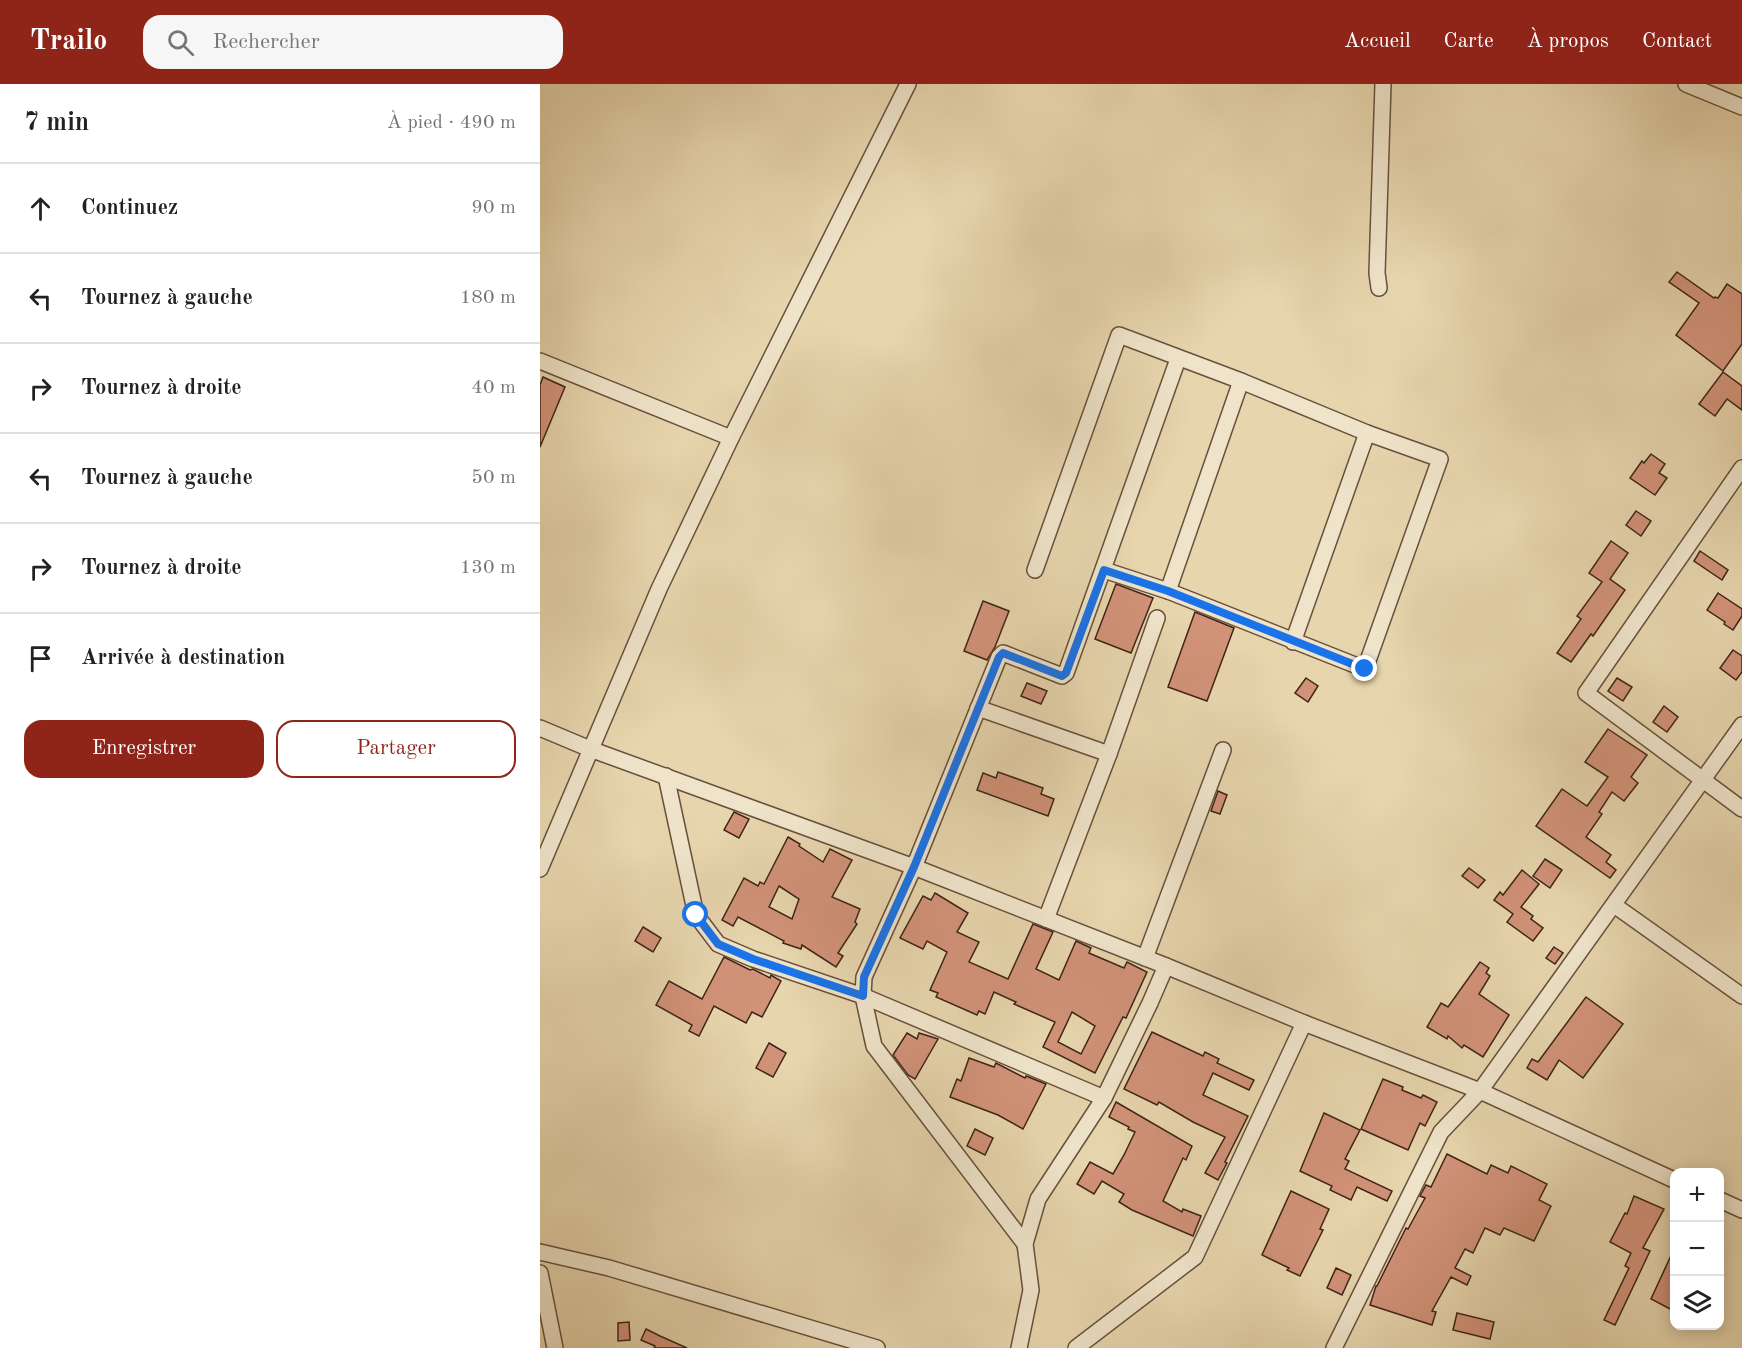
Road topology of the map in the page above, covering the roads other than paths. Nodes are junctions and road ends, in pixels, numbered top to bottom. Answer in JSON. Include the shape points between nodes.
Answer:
{"nodes":[{"id":1,"x":908,"y":84,"type":"edge"},
{"id":2,"x":1383,"y":84,"type":"edge"},
{"id":3,"x":1686,"y":84,"type":"edge"},
{"id":4,"x":1709,"y":88,"type":"edge"},
{"id":5,"x":1742,"y":107,"type":"edge"},
{"id":6,"x":1379,"y":288,"type":"dead end"},
{"id":7,"x":1178,"y":359,"type":"junction"},
{"id":8,"x":540,"y":361,"type":"edge"},
{"id":9,"x":1241,"y":381,"type":"junction"},
{"id":10,"x":1367,"y":433,"type":"junction"},
{"id":11,"x":731,"y":438,"type":"junction"},
{"id":12,"x":1742,"y":469,"type":"edge"},
{"id":13,"x":1035,"y":570,"type":"dead end"},
{"id":14,"x":1104,"y":570,"type":"junction"},
{"id":15,"x":1168,"y":591,"type":"junction"},
{"id":16,"x":1157,"y":618,"type":"dead end"},
{"id":17,"x":1293,"y":642,"type":"junction"},
{"id":18,"x":978,"y":708,"type":"junction"},
{"id":19,"x":1742,"y":725,"type":"edge"},
{"id":20,"x":540,"y":728,"type":"edge"},
{"id":21,"x":590,"y":749,"type":"junction"},
{"id":22,"x":1223,"y":750,"type":"dead end"},
{"id":23,"x":1109,"y":754,"type":"junction"},
{"id":24,"x":666,"y":776,"type":"junction"},
{"id":25,"x":1703,"y":780,"type":"junction"},
{"id":26,"x":1742,"y":809,"type":"edge"},
{"id":27,"x":914,"y":867,"type":"junction"},
{"id":28,"x":540,"y":869,"type":"edge"},
{"id":29,"x":1614,"y":905,"type":"junction"},
{"id":30,"x":1046,"y":919,"type":"junction"},
{"id":31,"x":1145,"y":958,"type":"junction"},
{"id":32,"x":1166,"y":966,"type":"junction"},
{"id":33,"x":863,"y":996,"type":"junction"},
{"id":34,"x":1742,"y":996,"type":"edge"},
{"id":35,"x":1304,"y":1023,"type":"junction"},
{"id":36,"x":1480,"y":1091,"type":"junction"},
{"id":37,"x":1104,"y":1098,"type":"junction"},
{"id":38,"x":1670,"y":1178,"type":"edge"},
{"id":39,"x":1724,"y":1202,"type":"edge"},
{"id":40,"x":1742,"y":1210,"type":"edge"},
{"id":41,"x":1025,"y":1244,"type":"junction"},
{"id":42,"x":540,"y":1252,"type":"edge"},
{"id":43,"x":540,"y":1273,"type":"edge"},
{"id":44,"x":555,"y":1348,"type":"edge"},
{"id":45,"x":877,"y":1348,"type":"edge"},
{"id":46,"x":1019,"y":1348,"type":"edge"},
{"id":47,"x":1076,"y":1348,"type":"edge"},
{"id":48,"x":1334,"y":1348,"type":"edge"}],
"edges":[{"from":1,"to":11,"type":"street"},
{"from":2,"to":6,"type":"street"},
{"from":3,"to":4,"type":"street"},
{"from":4,"to":5,"type":"street"},
{"from":7,"to":9,"type":"street"},
{"from":7,"to":13,"type":"street","via":[[1119,335]]},
{"from":7,"to":14,"type":"street"},
{"from":8,"to":11,"type":"street"},
{"from":9,"to":10,"type":"street"},
{"from":9,"to":15,"type":"street"},
{"from":10,"to":17,"type":"street"},
{"from":10,"to":17,"type":"street","via":[[1440,459],[1365,669]]},
{"from":11,"to":21,"type":"street","via":[[659,589]]},
{"from":12,"to":25,"type":"street","via":[[1586,693]]},
{"from":14,"to":15,"type":"street"},
{"from":14,"to":18,"type":"street","via":[[1066,673],[1062,676],[1003,653]]},
{"from":15,"to":17,"type":"street"},
{"from":16,"to":23,"type":"street"},
{"from":18,"to":23,"type":"street"},
{"from":18,"to":27,"type":"street"},
{"from":19,"to":25,"type":"street"},
{"from":20,"to":21,"type":"street"},
{"from":21,"to":24,"type":"street"},
{"from":21,"to":28,"type":"street"},
{"from":22,"to":31,"type":"street"},
{"from":23,"to":30,"type":"street"},
{"from":24,"to":27,"type":"street"},
{"from":24,"to":33,"type":"street","via":[[696,915],[718,944]]},
{"from":25,"to":26,"type":"street"},
{"from":25,"to":29,"type":"street"},
{"from":27,"to":30,"type":"street"},
{"from":27,"to":33,"type":"street","via":[[864,977]]},
{"from":29,"to":34,"type":"street"},
{"from":29,"to":36,"type":"street"},
{"from":30,"to":31,"type":"street"},
{"from":31,"to":32,"type":"street"},
{"from":32,"to":35,"type":"street"},
{"from":32,"to":37,"type":"street"},
{"from":33,"to":37,"type":"street"},
{"from":33,"to":41,"type":"street","via":[[874,1046]]},
{"from":35,"to":36,"type":"street"},
{"from":35,"to":47,"type":"street","via":[[1195,1257]]},
{"from":36,"to":38,"type":"street"},
{"from":36,"to":48,"type":"street","via":[[1440,1132]]},
{"from":37,"to":41,"type":"street","via":[[1038,1199]]},
{"from":39,"to":40,"type":"street"},
{"from":41,"to":46,"type":"street","via":[[1031,1290]]},
{"from":42,"to":45,"type":"street","via":[[609,1268]]},
{"from":43,"to":44,"type":"street"}]}
